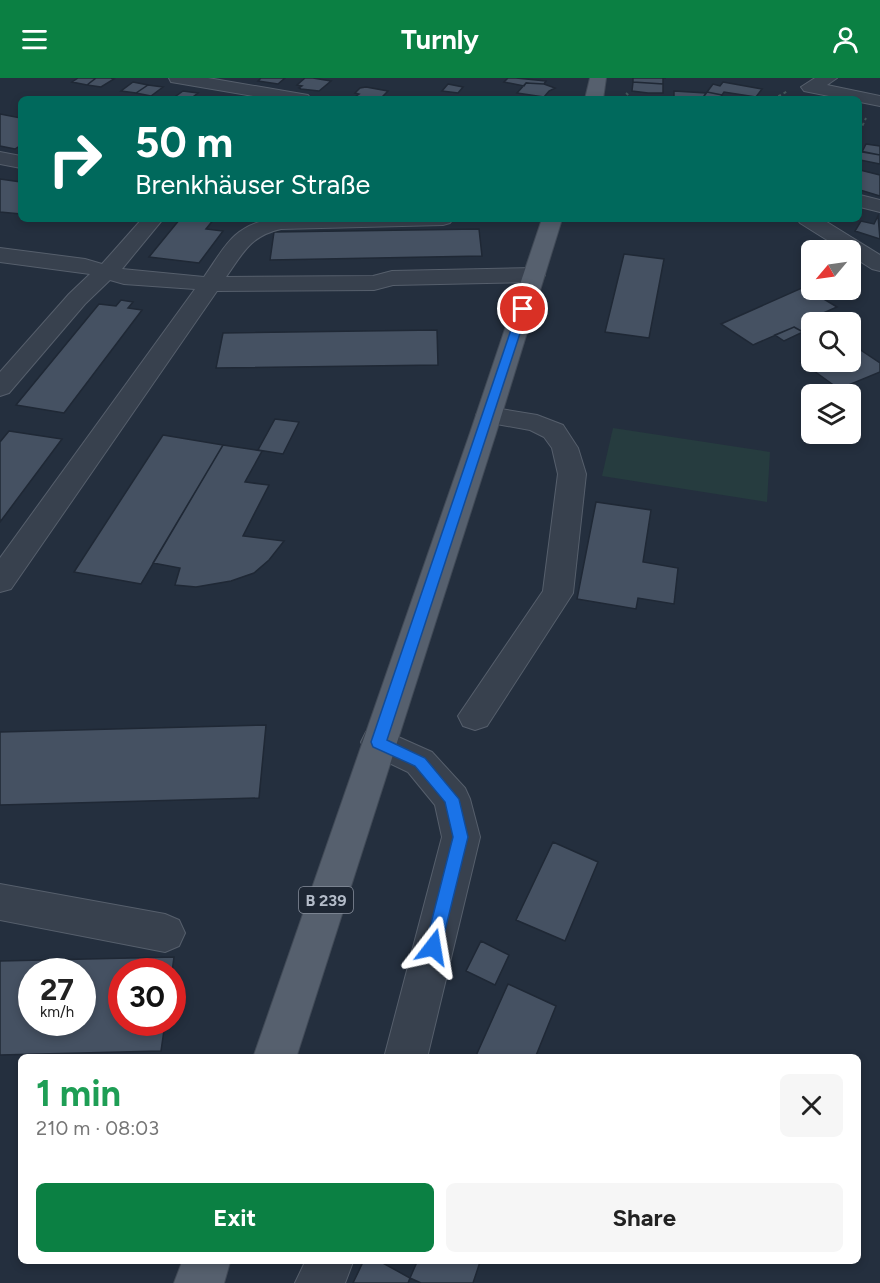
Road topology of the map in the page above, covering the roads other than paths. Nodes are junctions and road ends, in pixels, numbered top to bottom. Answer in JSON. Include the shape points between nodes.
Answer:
{"nodes":[{"id":1,"x":177,"y":78,"type":"edge"},
{"id":2,"x":598,"y":78,"type":"edge"},
{"id":3,"x":829,"y":78,"type":"edge"},
{"id":4,"x":835,"y":78,"type":"edge"},
{"id":5,"x":880,"y":86,"type":"edge"},
{"id":6,"x":284,"y":96,"type":"edge"},
{"id":7,"x":595,"y":96,"type":"edge"},
{"id":8,"x":855,"y":96,"type":"edge"},
{"id":9,"x":862,"y":97,"type":"edge"},
{"id":10,"x":880,"y":101,"type":"edge"},
{"id":11,"x":0,"y":158,"type":"edge"},
{"id":12,"x":18,"y":161,"type":"edge"},
{"id":13,"x":862,"y":202,"type":"edge"},
{"id":14,"x":880,"y":206,"type":"edge"},
{"id":15,"x":151,"y":222,"type":"edge"},
{"id":16,"x":322,"y":222,"type":"edge"},
{"id":17,"x":551,"y":222,"type":"edge"},
{"id":18,"x":812,"y":222,"type":"edge"},
{"id":19,"x":0,"y":255,"type":"edge"},
{"id":20,"x":880,"y":264,"type":"edge"},
{"id":21,"x":105,"y":272,"type":"junction"},
{"id":22,"x":532,"y":282,"type":"junction"},
{"id":23,"x":210,"y":284,"type":"junction"},
{"id":24,"x":0,"y":388,"type":"edge"},
{"id":25,"x":489,"y":415,"type":"junction"},
{"id":26,"x":0,"y":581,"type":"edge"},
{"id":27,"x":475,"y":716,"type":"dead end"},
{"id":28,"x":378,"y":742,"type":"junction"},
{"id":29,"x":0,"y":902,"type":"edge"},
{"id":30,"x":165,"y":933,"type":"dead end"},
{"id":31,"x":275,"y":1054,"type":"edge"},
{"id":32,"x":406,"y":1054,"type":"edge"},
{"id":33,"x":205,"y":1264,"type":"edge"},
{"id":34,"x":328,"y":1264,"type":"edge"},
{"id":35,"x":199,"y":1283,"type":"edge"},
{"id":36,"x":320,"y":1283,"type":"edge"}],
"edges":[{"from":1,"to":6,"type":"street"},
{"from":2,"to":7,"type":"main road"},
{"from":3,"to":8,"type":"street","via":[[810,87]]},
{"from":4,"to":5,"type":"street"},
{"from":9,"to":10,"type":"street"},
{"from":11,"to":12,"type":"street"},
{"from":13,"to":14,"type":"street"},
{"from":15,"to":21,"type":"street","via":[[122,258]]},
{"from":16,"to":23,"type":"street","via":[[281,223],[244,236]]},
{"from":17,"to":22,"type":"main road","number":"B 239"},
{"from":18,"to":20,"type":"street"},
{"from":19,"to":21,"type":"street","via":[[33,266],[84,266]]},
{"from":21,"to":23,"type":"street"},
{"from":21,"to":24,"type":"street"},
{"from":22,"to":23,"type":"street","via":[[393,289],[374,283]]},
{"from":22,"to":25,"type":"main road","number":"B 239"},
{"from":23,"to":26,"type":"street"},
{"from":25,"to":27,"type":"street","via":[[537,423],[554,431],[565,448],[572,474],[558,593]]},
{"from":25,"to":28,"type":"main road","number":"B 239"},
{"from":28,"to":31,"type":"main road","number":"B 239"},
{"from":28,"to":32,"type":"street","via":[[420,762],[452,799],[461,837]]},
{"from":29,"to":30,"type":"street"},
{"from":33,"to":35,"type":"main road"},
{"from":34,"to":36,"type":"street"}]}
